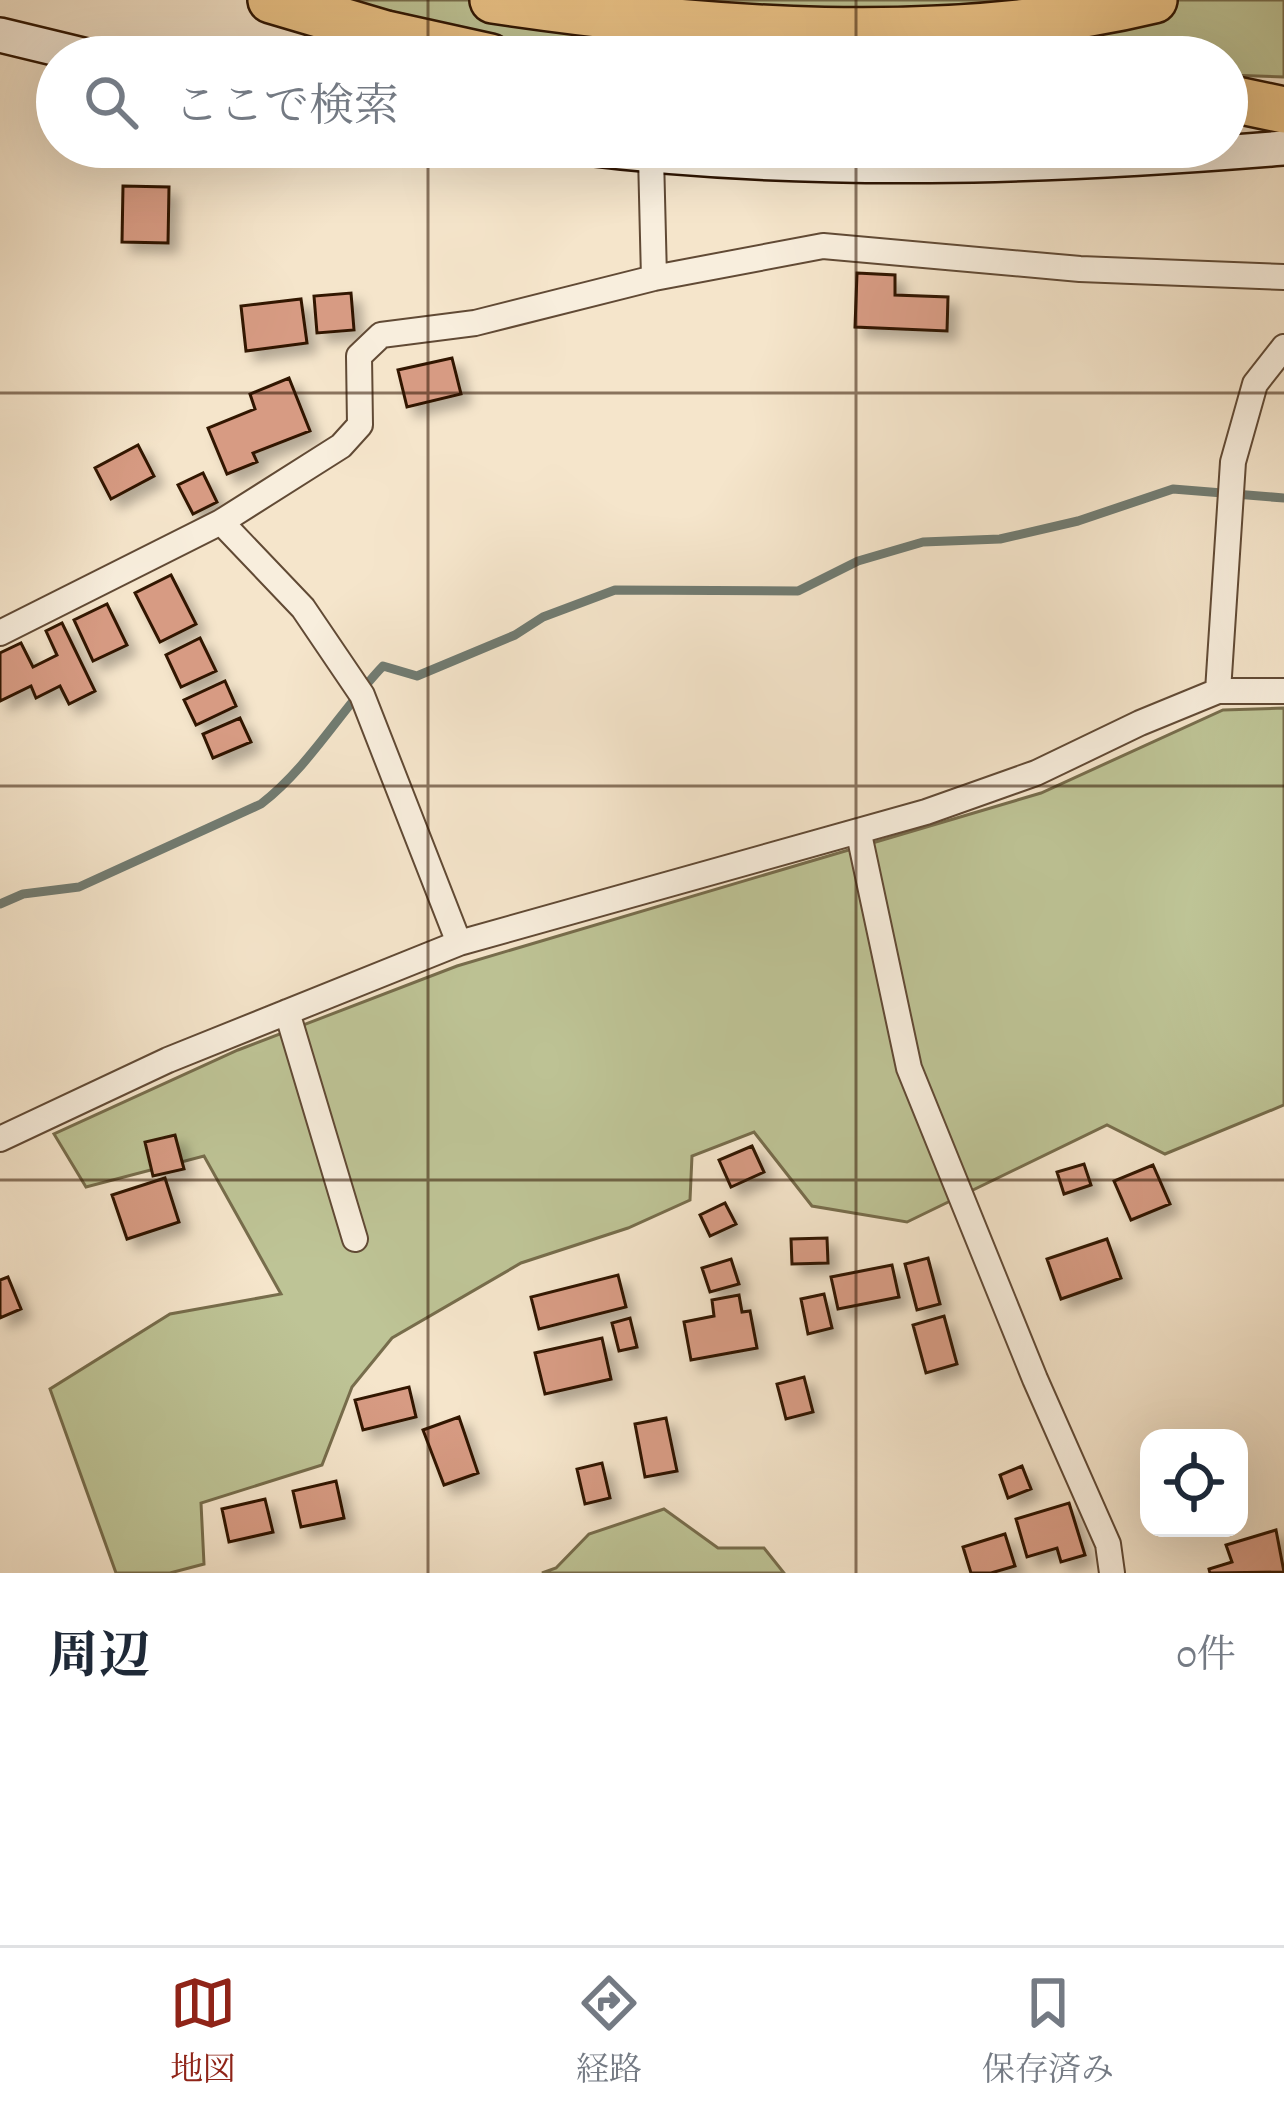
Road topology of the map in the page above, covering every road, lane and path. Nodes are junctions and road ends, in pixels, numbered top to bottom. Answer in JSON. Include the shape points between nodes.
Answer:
{"nodes":[{"id":1,"x":271,"y":0,"type":"edge"},
{"id":2,"x":493,"y":0,"type":"edge"},
{"id":3,"x":1154,"y":0,"type":"edge"},
{"id":4,"x":0,"y":35,"type":"edge"},
{"id":5,"x":395,"y":36,"type":"edge"},
{"id":6,"x":36,"y":44,"type":"edge"},
{"id":7,"x":1248,"y":102,"type":"edge"},
{"id":8,"x":1284,"y":110,"type":"edge"},
{"id":9,"x":1284,"y":148,"type":"edge"},
{"id":10,"x":1248,"y":150,"type":"edge"},
{"id":11,"x":651,"y":168,"type":"edge"},
{"id":12,"x":654,"y":278,"type":"junction"},
{"id":13,"x":1284,"y":278,"type":"edge"},
{"id":14,"x":1284,"y":347,"type":"edge"},
{"id":15,"x":221,"y":522,"type":"junction"},
{"id":16,"x":0,"y":633,"type":"edge"},
{"id":17,"x":1218,"y":691,"type":"junction"},
{"id":18,"x":1284,"y":691,"type":"edge"},
{"id":19,"x":859,"y":834,"type":"junction"},
{"id":20,"x":459,"y":943,"type":"junction"},
{"id":21,"x":287,"y":1012,"type":"junction"},
{"id":22,"x":0,"y":1139,"type":"edge"},
{"id":23,"x":355,"y":1239,"type":"dead end"},
{"id":24,"x":1112,"y":1573,"type":"edge"}],
"edges":[{"from":1,"to":5,"type":"highway"},
{"from":2,"to":3,"type":"highway","via":[[683,23],[881,29],[1054,19]]},
{"from":4,"to":6,"type":"main road"},
{"from":7,"to":8,"type":"highway"},
{"from":9,"to":10,"type":"main road"},
{"from":11,"to":12,"type":"street"},
{"from":12,"to":13,"type":"street","via":[[823,245]]},
{"from":12,"to":15,"type":"street","via":[[475,323],[381,334],[359,356],[360,425],[341,446]]},
{"from":14,"to":17,"type":"street","via":[[1255,384],[1233,462]]},
{"from":15,"to":16,"type":"street"},
{"from":15,"to":20,"type":"street","via":[[303,608],[362,695]]},
{"from":17,"to":18,"type":"street"},
{"from":17,"to":19,"type":"street","via":[[1036,773]]},
{"from":19,"to":20,"type":"street"},
{"from":19,"to":24,"type":"street","via":[[909,1068],[1108,1544]]},
{"from":20,"to":21,"type":"street"},
{"from":21,"to":22,"type":"street"},
{"from":21,"to":23,"type":"street"}]}
